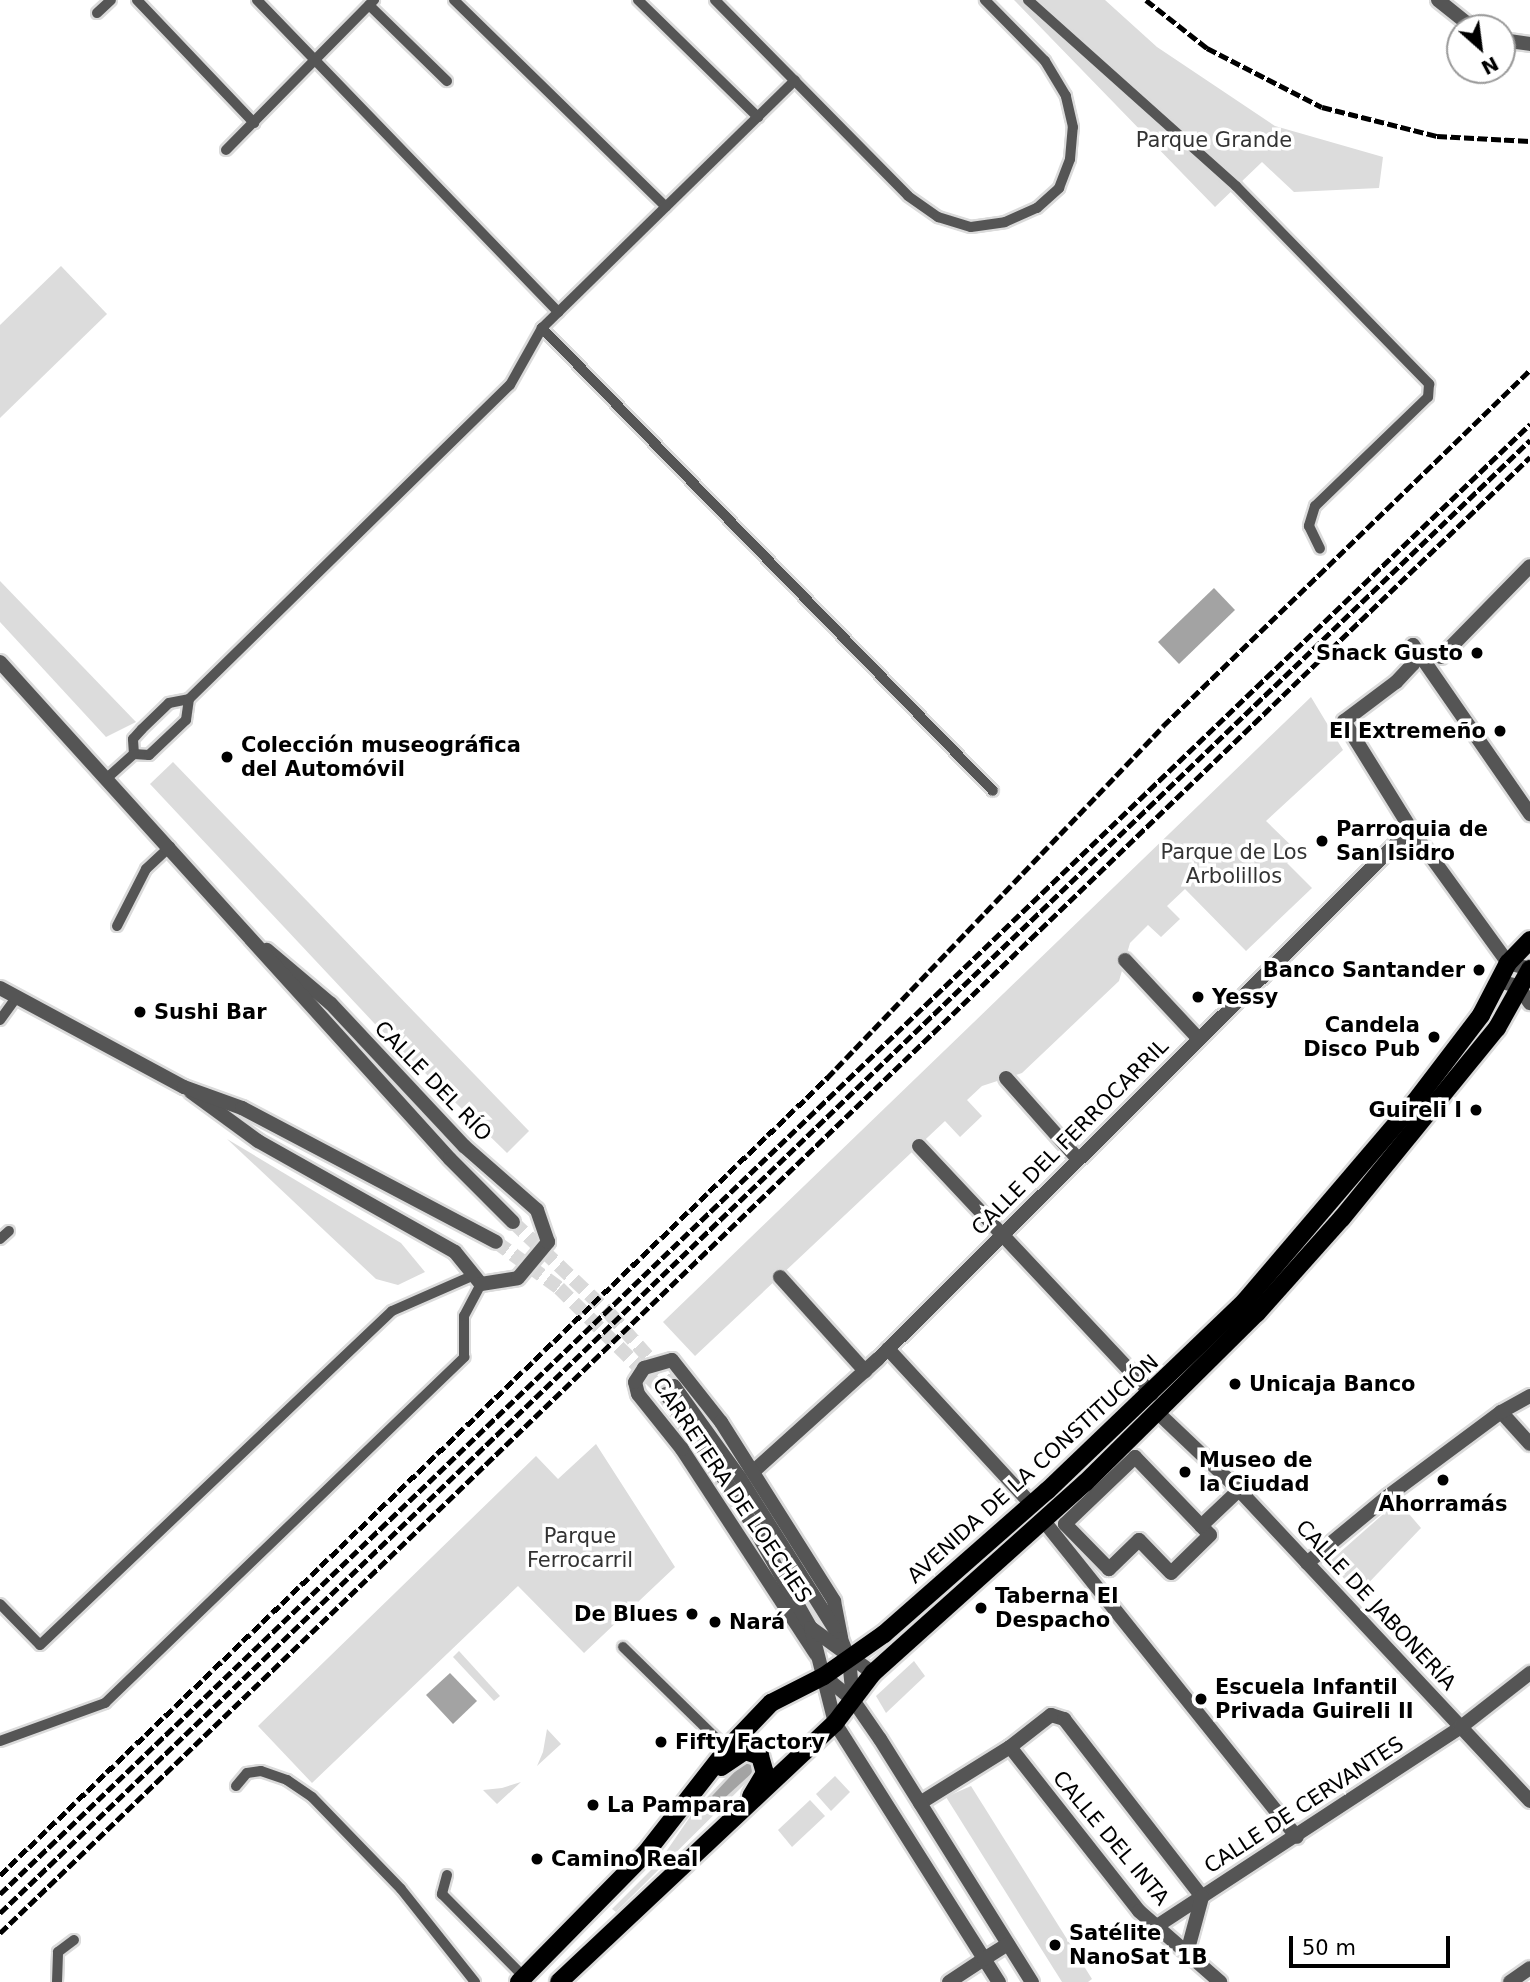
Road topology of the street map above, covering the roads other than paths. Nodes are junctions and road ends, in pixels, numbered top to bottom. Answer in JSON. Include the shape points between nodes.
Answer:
{"nodes":[{"id":1,"x":111,"y":0,"type":"edge"},
{"id":2,"x":137,"y":0,"type":"edge"},
{"id":3,"x":257,"y":0,"type":"edge"},
{"id":4,"x":454,"y":0,"type":"edge"},
{"id":5,"x":638,"y":0,"type":"edge"},
{"id":6,"x":715,"y":0,"type":"edge"},
{"id":7,"x":985,"y":0,"type":"edge"},
{"id":8,"x":1028,"y":0,"type":"edge"},
{"id":9,"x":1438,"y":0,"type":"edge"},
{"id":10,"x":371,"y":3,"type":"edge"},
{"id":11,"x":97,"y":13,"type":"dead end"},
{"id":12,"x":1455,"y":14,"type":"edge"},
{"id":13,"x":315,"y":61,"type":"junction"},
{"id":14,"x":795,"y":80,"type":"junction"},
{"id":15,"x":447,"y":81,"type":"dead end"},
{"id":16,"x":758,"y":117,"type":"junction"},
{"id":17,"x":254,"y":122,"type":"junction"},
{"id":18,"x":226,"y":150,"type":"dead end"},
{"id":19,"x":666,"y":207,"type":"junction"},
{"id":20,"x":558,"y":312,"type":"junction"},
{"id":21,"x":542,"y":328,"type":"junction"},
{"id":22,"x":1320,"y":549,"type":"dead end"},
{"id":23,"x":1527,"y":569,"type":"edge"},
{"id":24,"x":1441,"y":657,"type":"dead end"},
{"id":25,"x":0,"y":662,"type":"edge"},
{"id":26,"x":189,"y":699,"type":"junction"},
{"id":27,"x":134,"y":754,"type":"junction"},
{"id":28,"x":107,"y":778,"type":"junction"},
{"id":29,"x":993,"y":791,"type":"dead end"},
{"id":30,"x":1530,"y":814,"type":"edge"},
{"id":31,"x":1411,"y":829,"type":"junction"},
{"id":32,"x":170,"y":847,"type":"junction"},
{"id":33,"x":117,"y":926,"type":"dead end"},
{"id":34,"x":256,"y":940,"type":"junction"},
{"id":35,"x":1530,"y":940,"type":"edge"},
{"id":36,"x":1125,"y":961,"type":"dead end"},
{"id":37,"x":1508,"y":963,"type":"junction"},
{"id":38,"x":1530,"y":969,"type":"edge"},
{"id":39,"x":1497,"y":981,"type":"junction"},
{"id":40,"x":1518,"y":986,"type":"junction"},
{"id":41,"x":0,"y":988,"type":"edge"},
{"id":42,"x":17,"y":997,"type":"junction"},
{"id":43,"x":1530,"y":1003,"type":"edge"},
{"id":44,"x":0,"y":1020,"type":"edge"},
{"id":45,"x":1199,"y":1039,"type":"junction"},
{"id":46,"x":1006,"y":1078,"type":"dead end"},
{"id":47,"x":184,"y":1087,"type":"junction"},
{"id":48,"x":919,"y":1146,"type":"dead end"},
{"id":49,"x":1078,"y":1159,"type":"junction"},
{"id":50,"x":513,"y":1222,"type":"tunnel mouth"},
{"id":51,"x":1001,"y":1235,"type":"junction"},
{"id":52,"x":496,"y":1242,"type":"tunnel mouth"},
{"id":53,"x":780,"y":1277,"type":"dead end"},
{"id":54,"x":477,"y":1279,"type":"junction"},
{"id":55,"x":888,"y":1349,"type":"junction"},
{"id":56,"x":865,"y":1371,"type":"junction"},
{"id":57,"x":1152,"y":1394,"type":"junction"},
{"id":58,"x":1530,"y":1396,"type":"edge"},
{"id":59,"x":1501,"y":1412,"type":"junction"},
{"id":60,"x":1158,"y":1413,"type":"junction"},
{"id":61,"x":1530,"y":1444,"type":"edge"},
{"id":62,"x":755,"y":1470,"type":"junction"},
{"id":63,"x":1239,"y":1490,"type":"junction"},
{"id":64,"x":1032,"y":1505,"type":"junction"},
{"id":65,"x":1043,"y":1520,"type":"junction"},
{"id":66,"x":1201,"y":1526,"type":"junction"},
{"id":67,"x":1307,"y":1563,"type":"junction"},
{"id":68,"x":0,"y":1604,"type":"edge"},
{"id":69,"x":811,"y":1628,"type":"junction"},
{"id":70,"x":841,"y":1639,"type":"junction"},
{"id":71,"x":623,"y":1647,"type":"dead end"},
{"id":72,"x":817,"y":1654,"type":"junction"},
{"id":73,"x":849,"y":1659,"type":"junction"},
{"id":74,"x":873,"y":1672,"type":"junction"},
{"id":75,"x":1530,"y":1673,"type":"edge"},
{"id":76,"x":824,"y":1676,"type":"junction"},
{"id":77,"x":853,"y":1700,"type":"junction"},
{"id":78,"x":835,"y":1723,"type":"junction"},
{"id":79,"x":1461,"y":1727,"type":"junction"},
{"id":80,"x":0,"y":1741,"type":"edge"},
{"id":81,"x":1010,"y":1747,"type":"junction"},
{"id":82,"x":727,"y":1749,"type":"junction"},
{"id":83,"x":236,"y":1786,"type":"dead end"},
{"id":84,"x":693,"y":1790,"type":"junction"},
{"id":85,"x":1530,"y":1801,"type":"edge"},
{"id":86,"x":920,"y":1803,"type":"junction"},
{"id":87,"x":733,"y":1822,"type":"junction"},
{"id":88,"x":1297,"y":1837,"type":"junction"},
{"id":89,"x":447,"y":1875,"type":"dead end"},
{"id":90,"x":1202,"y":1897,"type":"junction"},
{"id":91,"x":1157,"y":1926,"type":"junction"},
{"id":92,"x":74,"y":1940,"type":"dead end"},
{"id":93,"x":1008,"y":1944,"type":"junction"},
{"id":94,"x":1188,"y":1949,"type":"junction"},
{"id":95,"x":984,"y":1959,"type":"junction"},
{"id":96,"x":1530,"y":1968,"type":"edge"},
{"id":97,"x":471,"y":1978,"type":"edge"},
{"id":98,"x":522,"y":1980,"type":"edge"},
{"id":99,"x":57,"y":1982,"type":"edge"},
{"id":100,"x":457,"y":1982,"type":"edge"},
{"id":101,"x":559,"y":1982,"type":"edge"},
{"id":102,"x":949,"y":1982,"type":"edge"},
{"id":103,"x":999,"y":1982,"type":"edge"},
{"id":104,"x":1032,"y":1982,"type":"edge"},
{"id":105,"x":1220,"y":1982,"type":"edge"},
{"id":106,"x":1510,"y":1982,"type":"edge"}],
"edges":[{"from":1,"to":11,"type":"lane"},
{"from":2,"to":17,"type":"lane"},
{"from":3,"to":13,"type":"lane"},
{"from":4,"to":19,"type":"lane"},
{"from":5,"to":16,"type":"lane"},
{"from":6,"to":14,"type":"lane"},
{"from":7,"to":14,"type":"lane","via":[[1045,61],[1066,96],[1073,127],[1070,159],[1059,188],[1037,208],[1005,222],[971,227],[938,217],[908,196]]},
{"from":8,"to":22,"type":"lane","via":[[1236,186],[1429,384],[1428,397],[1315,506],[1309,526]]},
{"from":9,"to":12,"type":"street"},
{"from":10,"to":13,"type":"lane"},
{"from":10,"to":15,"type":"lane"},
{"from":13,"to":17,"type":"lane"},
{"from":13,"to":20,"type":"lane"},
{"from":14,"to":16,"type":"lane"},
{"from":16,"to":19,"type":"lane"},
{"from":17,"to":18,"type":"lane"},
{"from":19,"to":20,"type":"lane"},
{"from":20,"to":21,"type":"lane"},
{"from":21,"to":26,"type":"lane","via":[[510,385]]},
{"from":21,"to":29,"type":"lane"},
{"from":23,"to":24,"type":"street"},
{"from":25,"to":28,"type":"street","name":"CALLE DEL RÍO"},
{"from":26,"to":27,"type":"lane","via":[[169,703],[142,729],[133,739]]},
{"from":26,"to":27,"type":"lane","via":[[186,720],[149,755]]},
{"from":27,"to":28,"type":"lane"},
{"from":28,"to":32,"type":"street","name":"CALLE DEL RÍO"},
{"from":30,"to":31,"type":"street","via":[[1410,642],[1413,664],[1344,721]]},
{"from":31,"to":37,"type":"street"},
{"from":31,"to":45,"type":"street","name":"CALLE DEL FERROCARRIL"},
{"from":32,"to":33,"type":"lane","via":[[146,869]]},
{"from":32,"to":34,"type":"street","name":"CALLE DEL RÍO"},
{"from":34,"to":50,"type":"street","name":"CALLE DEL RÍO"},
{"from":34,"to":54,"type":"street","name":"CALLE DEL RÍO","via":[[331,1004],[464,1146],[537,1210],[548,1242],[533,1263],[518,1278]]},
{"from":35,"to":37,"type":"main road","name":"AVENIDA DE LA CONSTITUCIÓN"},
{"from":36,"to":45,"type":"street"},
{"from":37,"to":38,"type":"street"},
{"from":37,"to":39,"type":"main road","name":"AVENIDA DE LA CONSTITUCIÓN"},
{"from":38,"to":40,"type":"main road","name":"AVENIDA DE LA CONSTITUCIÓN"},
{"from":39,"to":40,"type":"street"},
{"from":39,"to":57,"type":"main road","name":"AVENIDA DE LA CONSTITUCIÓN","via":[[1481,1016],[1329,1206],[1245,1301]]},
{"from":40,"to":43,"type":"street"},
{"from":40,"to":60,"type":"main road","name":"AVENIDA DE LA CONSTITUCIÓN","via":[[1497,1028],[1342,1218]]},
{"from":41,"to":42,"type":"street"},
{"from":42,"to":44,"type":"lane"},
{"from":42,"to":47,"type":"street"},
{"from":45,"to":49,"type":"street","name":"CALLE DEL FERROCARRIL"},
{"from":46,"to":49,"type":"street"},
{"from":47,"to":52,"type":"street","via":[[242,1108]]},
{"from":47,"to":54,"type":"street","via":[[258,1141],[455,1252]]},
{"from":48,"to":51,"type":"street"},
{"from":49,"to":51,"type":"street","name":"CALLE DEL FERROCARRIL"},
{"from":51,"to":55,"type":"street","name":"CALLE DEL FERROCARRIL"},
{"from":51,"to":57,"type":"street"},
{"from":53,"to":56,"type":"street"},
{"from":54,"to":68,"type":"lane","via":[[392,1311],[40,1645]]},
{"from":54,"to":80,"type":"lane","via":[[464,1316],[464,1357],[105,1703]]},
{"from":55,"to":56,"type":"street","name":"CALLE DEL FERROCARRIL"},
{"from":55,"to":64,"type":"street"},
{"from":56,"to":62,"type":"street","name":"CALLE DEL FERROCARRIL"},
{"from":57,"to":64,"type":"main road","name":"AVENIDA DE LA CONSTITUCIÓN"},
{"from":58,"to":59,"type":"street"},
{"from":59,"to":61,"type":"street"},
{"from":59,"to":67,"type":"street"},
{"from":60,"to":63,"type":"street","name":"CALLE DE JABONERÍA"},
{"from":60,"to":65,"type":"main road","name":"AVENIDA DE LA CONSTITUCIÓN"},
{"from":62,"to":70,"type":"street","name":"CARRETERA DE LOECHES","via":[[834,1601]]},
{"from":62,"to":72,"type":"street","name":"CARRETERA DE LOECHES","via":[[672,1360],[644,1368],[635,1382],[638,1394],[682,1449]]},
{"from":63,"to":66,"type":"street"},
{"from":63,"to":67,"type":"street","name":"CALLE DE JABONERÍA"},
{"from":64,"to":73,"type":"main road","name":"AVENIDA DE LA CONSTITUCIÓN"},
{"from":65,"to":74,"type":"main road","name":"AVENIDA DE LA CONSTITUCIÓN"},
{"from":65,"to":88,"type":"street"},
{"from":66,"to":66,"type":"street","via":[[1135,1457],[1065,1524],[1109,1569],[1139,1540],[1171,1573],[1210,1535]]},
{"from":67,"to":79,"type":"street","name":"CALLE DE JABONERÍA"},
{"from":69,"to":70,"type":"street","name":"CARRETERA DE LOECHES","via":[[670,1390],[740,1478]]},
{"from":69,"to":72,"type":"street","name":"CARRETERA DE LOECHES"},
{"from":69,"to":73,"type":"street","name":"CARRETERA DE LOECHES"},
{"from":70,"to":73,"type":"street","name":"CARRETERA DE LOECHES"},
{"from":71,"to":82,"type":"lane"},
{"from":72,"to":76,"type":"street","name":"CARRETERA DE LOECHES"},
{"from":73,"to":74,"type":"street","name":"CARRETERA DE LOECHES"},
{"from":73,"to":76,"type":"main road","name":"AVENIDA DE LA CONSTITUCIÓN"},
{"from":73,"to":77,"type":"street","name":"CARRETERA DE LOECHES"},
{"from":74,"to":77,"type":"main road","name":"AVENIDA DE LA CONSTITUCIÓN"},
{"from":75,"to":79,"type":"street","name":"CALLE DE CERVANTES"},
{"from":76,"to":77,"type":"street"},
{"from":76,"to":78,"type":"street","name":"CARRETERA DE LOECHES"},
{"from":76,"to":82,"type":"main road","name":"AVENIDA DE LA CONSTITUCIÓN","via":[[771,1703]]},
{"from":77,"to":78,"type":"main road","name":"AVENIDA DE LA CONSTITUCIÓN"},
{"from":77,"to":86,"type":"street"},
{"from":78,"to":87,"type":"main road","name":"AVENIDA DE LA CONSTITUCIÓN"},
{"from":78,"to":95,"type":"street","name":"CARRETERA DE LOECHES"},
{"from":79,"to":85,"type":"street","name":"CALLE DE JABONERÍA"},
{"from":79,"to":88,"type":"street","name":"CALLE DE CERVANTES"},
{"from":81,"to":86,"type":"street"},
{"from":81,"to":90,"type":"street","via":[[1051,1715],[1064,1719]]},
{"from":81,"to":91,"type":"street","name":"CALLE DEL INTA","via":[[1139,1910]]},
{"from":82,"to":84,"type":"main road","name":"AVENIDA DE LA CONSTITUCIÓN"},
{"from":83,"to":97,"type":"lane","via":[[247,1773],[261,1771],[288,1780],[312,1797],[401,1889]]},
{"from":84,"to":87,"type":"main road","via":[[735,1756],[745,1751],[760,1756],[765,1773]]},
{"from":84,"to":98,"type":"main road","name":"AVENIDA DE LA CONSTITUCIÓN","via":[[645,1854]]},
{"from":86,"to":93,"type":"street"},
{"from":87,"to":101,"type":"main road","name":"AVENIDA DE LA CONSTITUCIÓN"},
{"from":88,"to":90,"type":"street","name":"CALLE DE CERVANTES"},
{"from":89,"to":98,"type":"lane","via":[[442,1894]]},
{"from":90,"to":91,"type":"street","name":"CALLE DE CERVANTES"},
{"from":90,"to":94,"type":"street"},
{"from":91,"to":94,"type":"street","name":"CALLE DEL INTA"},
{"from":92,"to":99,"type":"lane","via":[[58,1952]]},
{"from":93,"to":95,"type":"street"},
{"from":93,"to":104,"type":"street"},
{"from":94,"to":105,"type":"street","name":"CALLE DEL INTA"},
{"from":95,"to":102,"type":"street"},
{"from":95,"to":103,"type":"street","name":"CARRETERA DE LOECHES"},
{"from":96,"to":106,"type":"street"},
{"from":97,"to":100,"type":"lane"}]}
